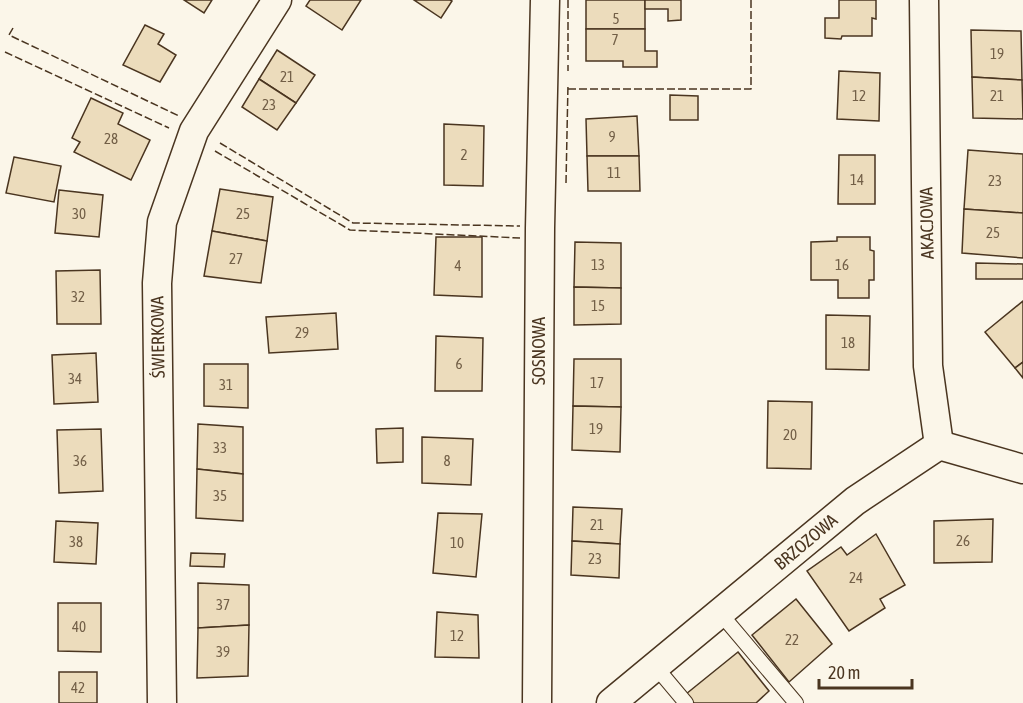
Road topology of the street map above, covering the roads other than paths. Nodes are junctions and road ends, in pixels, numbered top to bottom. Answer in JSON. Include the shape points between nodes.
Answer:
{"nodes":[{"id":1,"x":277,"y":0,"type":"edge"},
{"id":2,"x":545,"y":0,"type":"edge"},
{"id":3,"x":924,"y":0,"type":"edge"},
{"id":4,"x":939,"y":445,"type":"junction"},
{"id":5,"x":1023,"y":469,"type":"edge"},
{"id":6,"x":720,"y":613,"type":"junction"},
{"id":7,"x":655,"y":666,"type":"junction"},
{"id":8,"x":162,"y":703,"type":"edge"},
{"id":9,"x":537,"y":703,"type":"edge"},
{"id":10,"x":610,"y":703,"type":"edge"},
{"id":11,"x":686,"y":703,"type":"edge"},
{"id":12,"x":796,"y":703,"type":"edge"}],
"edges":[{"from":1,"to":8,"type":"street","name":"ŚWIERKOWA","via":[[194,131],[162,222],[157,283]]},
{"from":2,"to":9,"type":"street","name":"SOSNOWA"},
{"from":3,"to":4,"type":"street","name":"AKACJOWA","via":[[928,366]]},
{"from":4,"to":5,"type":"street"},
{"from":4,"to":6,"type":"street","name":"BRZOZOWA","via":[[855,501]]},
{"from":6,"to":7,"type":"street","name":"BRZOZOWA"},
{"from":6,"to":12,"type":"lane"},
{"from":7,"to":10,"type":"street","name":"BRZOZOWA"},
{"from":7,"to":11,"type":"lane"}]}
